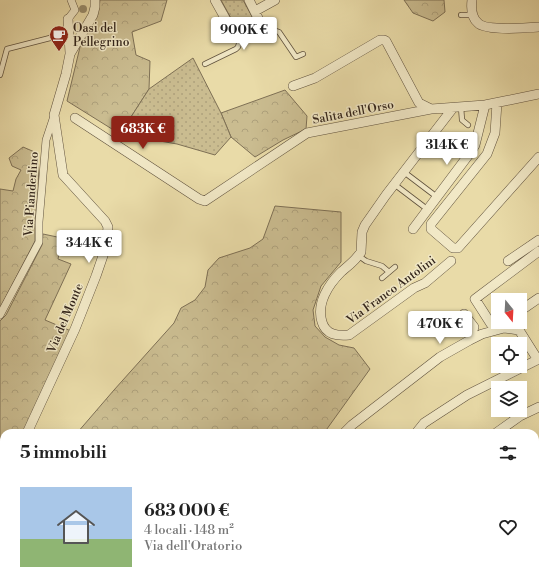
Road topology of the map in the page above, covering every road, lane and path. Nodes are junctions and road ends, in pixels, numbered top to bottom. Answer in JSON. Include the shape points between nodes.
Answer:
{"nodes":[{"id":1,"x":71,"y":0,"type":"edge"},
{"id":2,"x":95,"y":0,"type":"edge"},
{"id":3,"x":215,"y":0,"type":"edge"},
{"id":4,"x":249,"y":0,"type":"edge"},
{"id":5,"x":274,"y":0,"type":"edge"},
{"id":6,"x":472,"y":0,"type":"edge"},
{"id":7,"x":255,"y":11,"type":"junction"},
{"id":8,"x":461,"y":15,"type":"dead end"},
{"id":9,"x":472,"y":15,"type":"junction"},
{"id":10,"x":68,"y":19,"type":"joint"},
{"id":11,"x":262,"y":26,"type":"junction"},
{"id":12,"x":539,"y":27,"type":"edge"},
{"id":13,"x":69,"y":30,"type":"junction"},
{"id":14,"x":240,"y":40,"type":"junction"},
{"id":15,"x":70,"y":54,"type":"junction"},
{"id":16,"x":303,"y":54,"type":"dead end"},
{"id":17,"x":205,"y":64,"type":"dead end"},
{"id":18,"x":0,"y":75,"type":"edge"},
{"id":19,"x":293,"y":86,"type":"dead end"},
{"id":20,"x":539,"y":94,"type":"edge"},
{"id":21,"x":498,"y":103,"type":"junction"},
{"id":22,"x":485,"y":105,"type":"junction"},
{"id":23,"x":457,"y":108,"type":"junction"},
{"id":24,"x":431,"y":109,"type":"junction"},
{"id":25,"x":55,"y":111,"type":"junction"},
{"id":26,"x":75,"y":118,"type":"dead end"},
{"id":27,"x":468,"y":125,"type":"dead end"},
{"id":28,"x":539,"y":157,"type":"edge"},
{"id":29,"x":404,"y":172,"type":"junction"},
{"id":30,"x":394,"y":184,"type":"junction"},
{"id":31,"x":433,"y":194,"type":"dead end"},
{"id":32,"x":423,"y":206,"type":"dead end"},
{"id":33,"x":413,"y":229,"type":"dead end"},
{"id":34,"x":539,"y":240,"type":"edge"},
{"id":35,"x":539,"y":251,"type":"edge"},
{"id":36,"x":359,"y":256,"type":"junction"},
{"id":37,"x":451,"y":261,"type":"dead end"},
{"id":38,"x":508,"y":261,"type":"dead end"},
{"id":39,"x":395,"y":267,"type":"dead end"},
{"id":40,"x":389,"y":272,"type":"junction"},
{"id":41,"x":382,"y":278,"type":"dead end"},
{"id":42,"x":539,"y":298,"type":"edge"},
{"id":43,"x":527,"y":306,"type":"edge"},
{"id":44,"x":0,"y":314,"type":"edge"},
{"id":45,"x":464,"y":314,"type":"dead end"},
{"id":46,"x":491,"y":324,"type":"edge"},
{"id":47,"x":470,"y":340,"type":"junction"},
{"id":48,"x":538,"y":360,"type":"edge"},
{"id":49,"x":539,"y":407,"type":"edge"},
{"id":50,"x":29,"y":429,"type":"edge"},
{"id":51,"x":348,"y":429,"type":"edge"},
{"id":52,"x":419,"y":429,"type":"edge"},
{"id":53,"x":502,"y":429,"type":"edge"}],
"edges":[{"from":1,"to":10,"type":"street","via":[[75,10]]},
{"from":2,"to":15,"type":"street","via":[[93,15]]},
{"from":3,"to":14,"type":"street","via":[[235,36]]},
{"from":4,"to":7,"type":"street"},
{"from":5,"to":7,"type":"street"},
{"from":6,"to":9,"type":"street"},
{"from":7,"to":11,"type":"street"},
{"from":8,"to":9,"type":"lane"},
{"from":9,"to":12,"type":"street","via":[[478,24],[484,27]]},
{"from":10,"to":13,"type":"street"},
{"from":11,"to":14,"type":"street"},
{"from":11,"to":16,"type":"lane","via":[[279,32],[296,57]]},
{"from":13,"to":15,"type":"street"},
{"from":13,"to":18,"type":"lane","via":[[50,38],[7,49]]},
{"from":14,"to":17,"type":"lane","via":[[236,49]]},
{"from":15,"to":25,"type":"street"},
{"from":19,"to":24,"type":"street","via":[[315,78],[384,40],[419,103]]},
{"from":20,"to":21,"type":"street","name":"Salita dell'Orso"},
{"from":21,"to":22,"type":"street","name":"Salita dell'Orso"},
{"from":21,"to":28,"type":"street","via":[[497,125],[490,148],[431,224],[431,228],[453,248],[458,248]]},
{"from":22,"to":23,"type":"street","name":"Salita dell'Orso"},
{"from":22,"to":33,"type":"street","via":[[475,145]]},
{"from":23,"to":24,"type":"street","name":"Salita dell'Orso"},
{"from":23,"to":27,"type":"lane","via":[[462,120]]},
{"from":23,"to":29,"type":"street"},
{"from":24,"to":26,"type":"street","name":"Salita dell'Orso","via":[[308,133],[205,201]]},
{"from":25,"to":44,"type":"street","name":"Via Pianderlino","via":[[46,140],[38,242]]},
{"from":25,"to":50,"type":"street","name":"Via del Monte","via":[[63,175],[102,216],[108,227],[108,236],[96,276],[75,329]]},
{"from":29,"to":30,"type":"street"},
{"from":29,"to":31,"type":"lane"},
{"from":30,"to":32,"type":"lane"},
{"from":30,"to":36,"type":"street","via":[[365,225]]},
{"from":34,"to":38,"type":"street"},
{"from":35,"to":46,"type":"street","via":[[475,299]]},
{"from":36,"to":37,"type":"street","name":"Via Franco Antolini","via":[[340,274],[325,294],[320,310],[322,324],[336,336],[349,336],[354,333],[414,288],[425,283]]},
{"from":36,"to":40,"type":"lane"},
{"from":39,"to":40,"type":"lane"},
{"from":40,"to":41,"type":"lane"},
{"from":42,"to":43,"type":"street"},
{"from":45,"to":47,"type":"street","via":[[474,327]]},
{"from":47,"to":48,"type":"street","via":[[504,328],[519,330]]},
{"from":47,"to":51,"type":"street","via":[[440,357]]},
{"from":48,"to":52,"type":"street","via":[[467,395],[424,423]]},
{"from":49,"to":53,"type":"street"}]}
